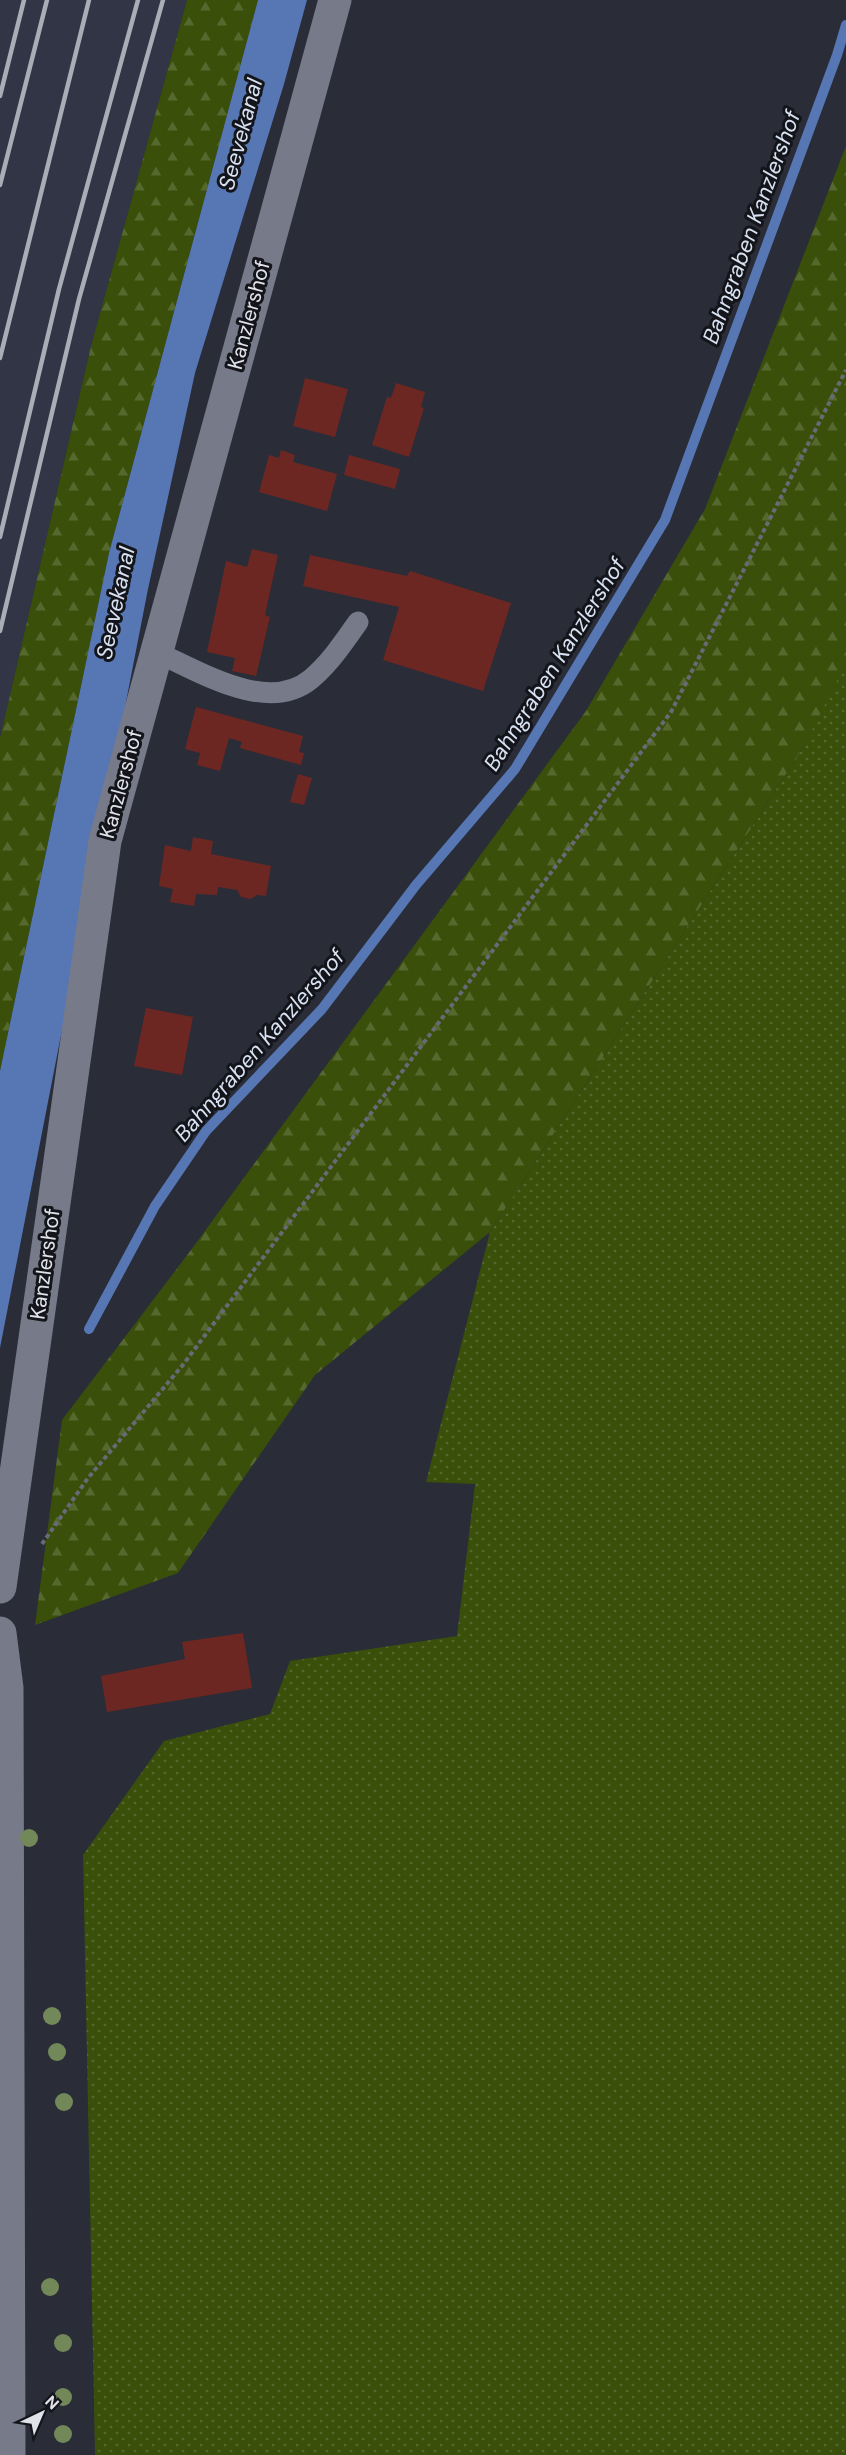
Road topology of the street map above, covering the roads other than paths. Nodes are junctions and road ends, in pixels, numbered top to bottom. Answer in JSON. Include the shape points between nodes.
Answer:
{"nodes":[{"id":1,"x":335,"y":0,"type":"edge"},
{"id":2,"x":358,"y":622,"type":"dead end"},
{"id":3,"x":156,"y":652,"type":"junction"},
{"id":4,"x":0,"y":1587,"type":"edge"},
{"id":5,"x":0,"y":1633,"type":"edge"},
{"id":6,"x":9,"y":2455,"type":"edge"}],
"edges":[{"from":1,"to":3,"type":"street","name":"Kanzlershof"},
{"from":2,"to":3,"type":"lane","via":[[309,680],[283,693],[234,686]]},
{"from":3,"to":4,"type":"street","name":"Kanzlershof","via":[[105,841]]},
{"from":5,"to":6,"type":"street","via":[[7,1688]]}]}
